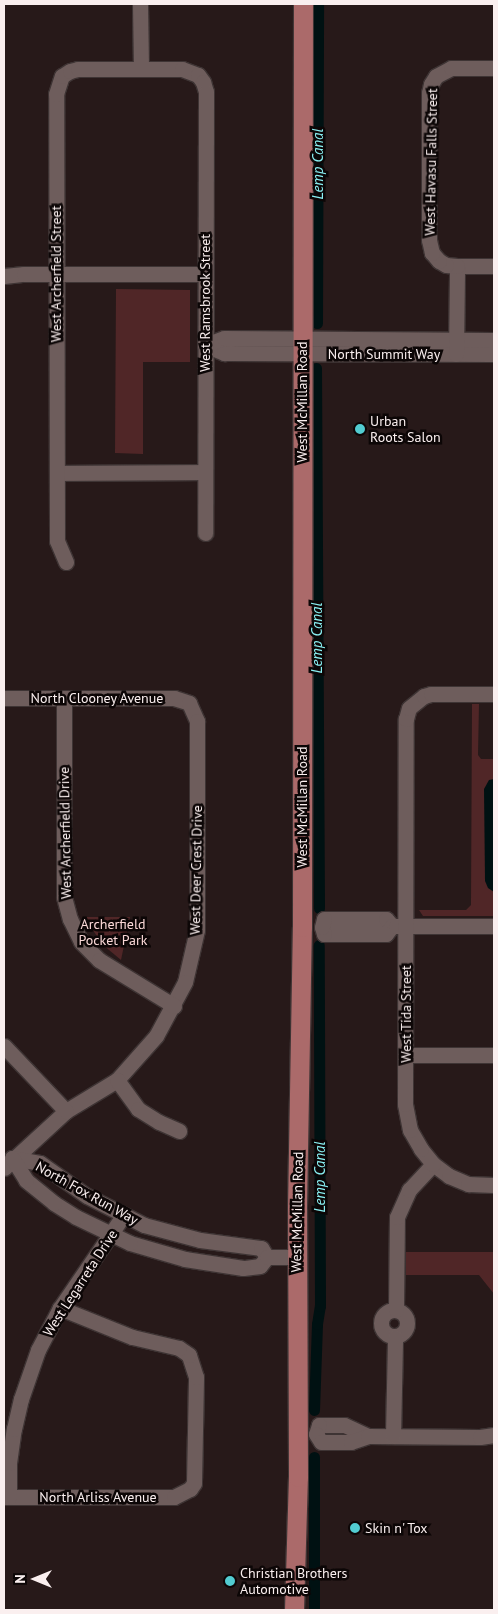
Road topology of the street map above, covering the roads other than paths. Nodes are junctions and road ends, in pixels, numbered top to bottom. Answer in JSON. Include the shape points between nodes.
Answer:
{"nodes":[{"id":1,"x":140,"y":4,"type":"edge"},
{"id":2,"x":303,"y":4,"type":"edge"},
{"id":3,"x":494,"y":68,"type":"edge"},
{"id":4,"x":141,"y":69,"type":"junction"},
{"id":5,"x":457,"y":266,"type":"junction"},
{"id":6,"x":494,"y":266,"type":"edge"},
{"id":7,"x":56,"y":274,"type":"junction"},
{"id":8,"x":205,"y":274,"type":"junction"},
{"id":9,"x":4,"y":276,"type":"edge"},
{"id":10,"x":494,"y":340,"type":"edge"},
{"id":11,"x":205,"y":346,"type":"junction"},
{"id":12,"x":302,"y":346,"type":"junction"},
{"id":13,"x":456,"y":346,"type":"junction"},
{"id":14,"x":494,"y":354,"type":"edge"},
{"id":15,"x":205,"y":472,"type":"junction"},
{"id":16,"x":56,"y":473,"type":"junction"},
{"id":17,"x":204,"y":533,"type":"dead end"},
{"id":18,"x":66,"y":562,"type":"dead end"},
{"id":19,"x":494,"y":694,"type":"edge"},
{"id":20,"x":4,"y":698,"type":"edge"},
{"id":21,"x":64,"y":698,"type":"junction"},
{"id":22,"x":189,"y":703,"type":"joint"},
{"id":23,"x":399,"y":926,"type":"junction"},
{"id":24,"x":494,"y":926,"type":"edge"},
{"id":25,"x":302,"y":927,"type":"junction"},
{"id":26,"x":174,"y":1006,"type":"junction"},
{"id":27,"x":4,"y":1046,"type":"edge"},
{"id":28,"x":406,"y":1055,"type":"junction"},
{"id":29,"x":494,"y":1055,"type":"edge"},
{"id":30,"x":117,"y":1080,"type":"junction"},
{"id":31,"x":66,"y":1111,"type":"junction"},
{"id":32,"x":178,"y":1131,"type":"dead end"},
{"id":33,"x":8,"y":1163,"type":"edge"},
{"id":34,"x":434,"y":1164,"type":"junction"},
{"id":35,"x":494,"y":1185,"type":"edge"},
{"id":36,"x":124,"y":1216,"type":"junction"},
{"id":37,"x":111,"y":1235,"type":"junction"},
{"id":38,"x":267,"y":1257,"type":"junction"},
{"id":39,"x":296,"y":1257,"type":"junction"},
{"id":40,"x":60,"y":1308,"type":"junction"},
{"id":41,"x":307,"y":1434,"type":"junction"},
{"id":42,"x":494,"y":1435,"type":"edge"},
{"id":43,"x":393,"y":1436,"type":"junction"},
{"id":44,"x":6,"y":1498,"type":"edge"},
{"id":45,"x":294,"y":1610,"type":"edge"}],
"edges":[{"from":1,"to":4,"type":"street"},
{"from":2,"to":12,"type":"main road","name":"West McMillan Road"},
{"from":3,"to":5,"type":"street","name":"West Havasu Falls Street","via":[[451,68],[436,76],[429,93],[429,240],[438,261]]},
{"from":4,"to":7,"type":"street","name":"West Archerfield Street","via":[[78,69],[62,76],[56,94]]},
{"from":4,"to":8,"type":"street","name":"West Ramsbrook Street","via":[[182,68],[198,75],[206,92]]},
{"from":5,"to":6,"type":"street"},
{"from":5,"to":13,"type":"street"},
{"from":7,"to":8,"type":"street"},
{"from":7,"to":9,"type":"street"},
{"from":7,"to":16,"type":"street","name":"West Archerfield Street"},
{"from":8,"to":11,"type":"street","name":"West Ramsbrook Street"},
{"from":10,"to":13,"type":"street","name":"North Summit Way"},
{"from":11,"to":12,"type":"street","name":"North Summit Way","via":[[224,353]]},
{"from":11,"to":15,"type":"street","name":"West Ramsbrook Street"},
{"from":12,"to":13,"type":"street","name":"North Summit Way"},
{"from":12,"to":25,"type":"main road","name":"West McMillan Road"},
{"from":13,"to":14,"type":"street","name":"North Summit Way"},
{"from":15,"to":16,"type":"street"},
{"from":15,"to":17,"type":"street","name":"West Ramsbrook Street"},
{"from":16,"to":18,"type":"street","name":"West Archerfield Street","via":[[57,541]]},
{"from":19,"to":23,"type":"street","name":"West Tida Street","via":[[431,694],[409,708]]},
{"from":20,"to":21,"type":"street","name":"North Clooney Avenue"},
{"from":21,"to":22,"type":"street","name":"North Clooney Avenue","via":[[174,698]]},
{"from":21,"to":26,"type":"street","name":"West Archerfield Drive","via":[[64,897],[70,920],[81,942],[98,960]]},
{"from":22,"to":26,"type":"street","name":"West Deer Crest Drive","via":[[197,721],[197,930],[192,959]]},
{"from":23,"to":24,"type":"street"},
{"from":23,"to":25,"type":"street","via":[[386,934],[324,934],[322,927]]},
{"from":23,"to":28,"type":"street","name":"West Tida Street"},
{"from":25,"to":39,"type":"main road","name":"West McMillan Road"},
{"from":26,"to":30,"type":"street","name":"West Deer Crest Drive","via":[[156,1036]]},
{"from":27,"to":31,"type":"street"},
{"from":28,"to":29,"type":"street"},
{"from":28,"to":34,"type":"street","name":"West Tida Street","via":[[405,1104],[410,1130]]},
{"from":30,"to":31,"type":"street","name":"West Deer Crest Drive"},
{"from":30,"to":32,"type":"street","via":[[138,1109]]},
{"from":31,"to":33,"type":"street","name":"West Deer Crest Drive"},
{"from":33,"to":36,"type":"street","name":"North Fox Run Way","via":[[40,1162],[88,1196]]},
{"from":33,"to":37,"type":"street","name":"North Fox Run Way","via":[[54,1203]]},
{"from":34,"to":35,"type":"street","name":"West Tida Street","via":[[449,1176],[468,1184]]},
{"from":34,"to":43,"type":"street","via":[[409,1190],[397,1217],[396,1310],[404,1313],[408,1326],[395,1337]]},
{"from":36,"to":37,"type":"street","name":"West Legarreta Drive"},
{"from":36,"to":38,"type":"street","name":"North Fox Run Way","via":[[191,1238],[262,1248]]},
{"from":37,"to":38,"type":"street","name":"North Fox Run Way","via":[[157,1253],[243,1268],[260,1266]]},
{"from":37,"to":40,"type":"street","name":"West Legarreta Drive"},
{"from":38,"to":39,"type":"street","name":"North Fox Run Way"},
{"from":39,"to":41,"type":"main road","name":"West McMillan Road"},
{"from":40,"to":44,"type":"street","name":"West Legarreta Drive","via":[[38,1350],[21,1399]]},
{"from":40,"to":44,"type":"street","name":"North Arliss Avenue","via":[[132,1337],[179,1348],[189,1355],[196,1377],[195,1474],[190,1489],[174,1497]]},
{"from":41,"to":43,"type":"street","via":[[321,1442]]},
{"from":41,"to":45,"type":"main road","name":"West McMillan Road"},
{"from":42,"to":43,"type":"street"}]}
